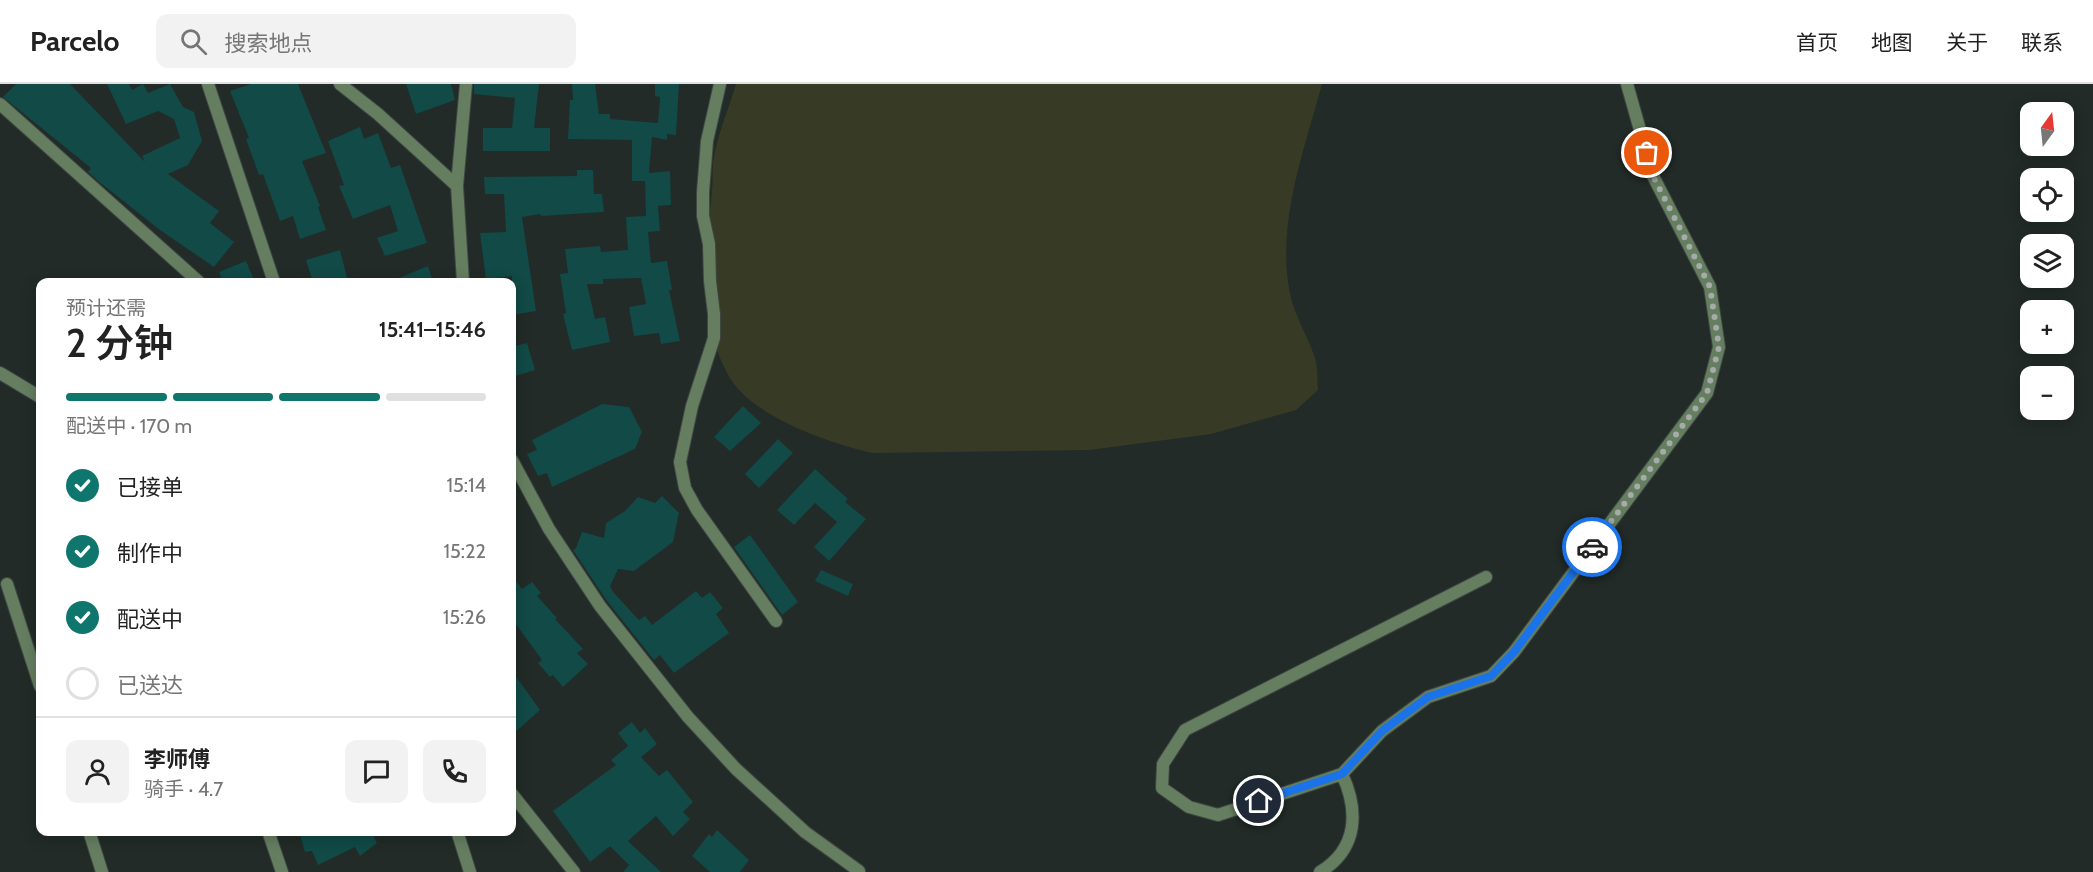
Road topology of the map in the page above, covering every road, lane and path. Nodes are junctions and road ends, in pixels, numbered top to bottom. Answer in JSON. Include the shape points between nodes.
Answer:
{"nodes":[{"id":1,"x":208,"y":84,"type":"edge"},
{"id":2,"x":340,"y":84,"type":"edge"},
{"id":3,"x":466,"y":84,"type":"edge"},
{"id":4,"x":720,"y":84,"type":"edge"},
{"id":5,"x":1627,"y":84,"type":"edge"},
{"id":6,"x":0,"y":104,"type":"edge"},
{"id":7,"x":457,"y":186,"type":"junction"},
{"id":8,"x":195,"y":278,"type":"edge"},
{"id":9,"x":273,"y":278,"type":"edge"},
{"id":10,"x":463,"y":278,"type":"edge"},
{"id":11,"x":0,"y":372,"type":"edge"},
{"id":12,"x":36,"y":394,"type":"edge"},
{"id":13,"x":516,"y":467,"type":"edge"},
{"id":14,"x":1486,"y":577,"type":"dead end"},
{"id":15,"x":7,"y":584,"type":"dead end"},
{"id":16,"x":776,"y":621,"type":"dead end"},
{"id":17,"x":36,"y":674,"type":"edge"},
{"id":18,"x":1342,"y":774,"type":"junction"},
{"id":19,"x":516,"y":799,"type":"edge"},
{"id":20,"x":91,"y":836,"type":"edge"},
{"id":21,"x":270,"y":836,"type":"edge"},
{"id":22,"x":459,"y":836,"type":"edge"},
{"id":23,"x":859,"y":871,"type":"edge"},
{"id":24,"x":102,"y":872,"type":"edge"},
{"id":25,"x":282,"y":872,"type":"edge"},
{"id":26,"x":470,"y":872,"type":"edge"},
{"id":27,"x":574,"y":872,"type":"edge"},
{"id":28,"x":1320,"y":872,"type":"edge"}],
"edges":[{"from":1,"to":9,"type":"street"},
{"from":2,"to":7,"type":"street"},
{"from":3,"to":7,"type":"street"},
{"from":4,"to":16,"type":"street","via":[[707,141],[703,192],[714,338],[692,406],[680,462],[685,488],[697,510]]},
{"from":5,"to":18,"type":"street","via":[[1653,176],[1710,287],[1719,347],[1707,393],[1514,652],[1491,676],[1428,697],[1382,731]]},
{"from":6,"to":8,"type":"street"},
{"from":7,"to":10,"type":"street"},
{"from":11,"to":12,"type":"street"},
{"from":13,"to":23,"type":"street","via":[[549,529],[600,606],[688,717],[736,769],[805,832]]},
{"from":14,"to":18,"type":"street","via":[[1185,730],[1163,764],[1162,788],[1189,807],[1218,815]]},
{"from":15,"to":17,"type":"street"},
{"from":18,"to":28,"type":"street","via":[[1353,802],[1348,840],[1339,857]]},
{"from":19,"to":27,"type":"street"},
{"from":20,"to":24,"type":"street"},
{"from":21,"to":25,"type":"street"},
{"from":22,"to":26,"type":"street"}]}
